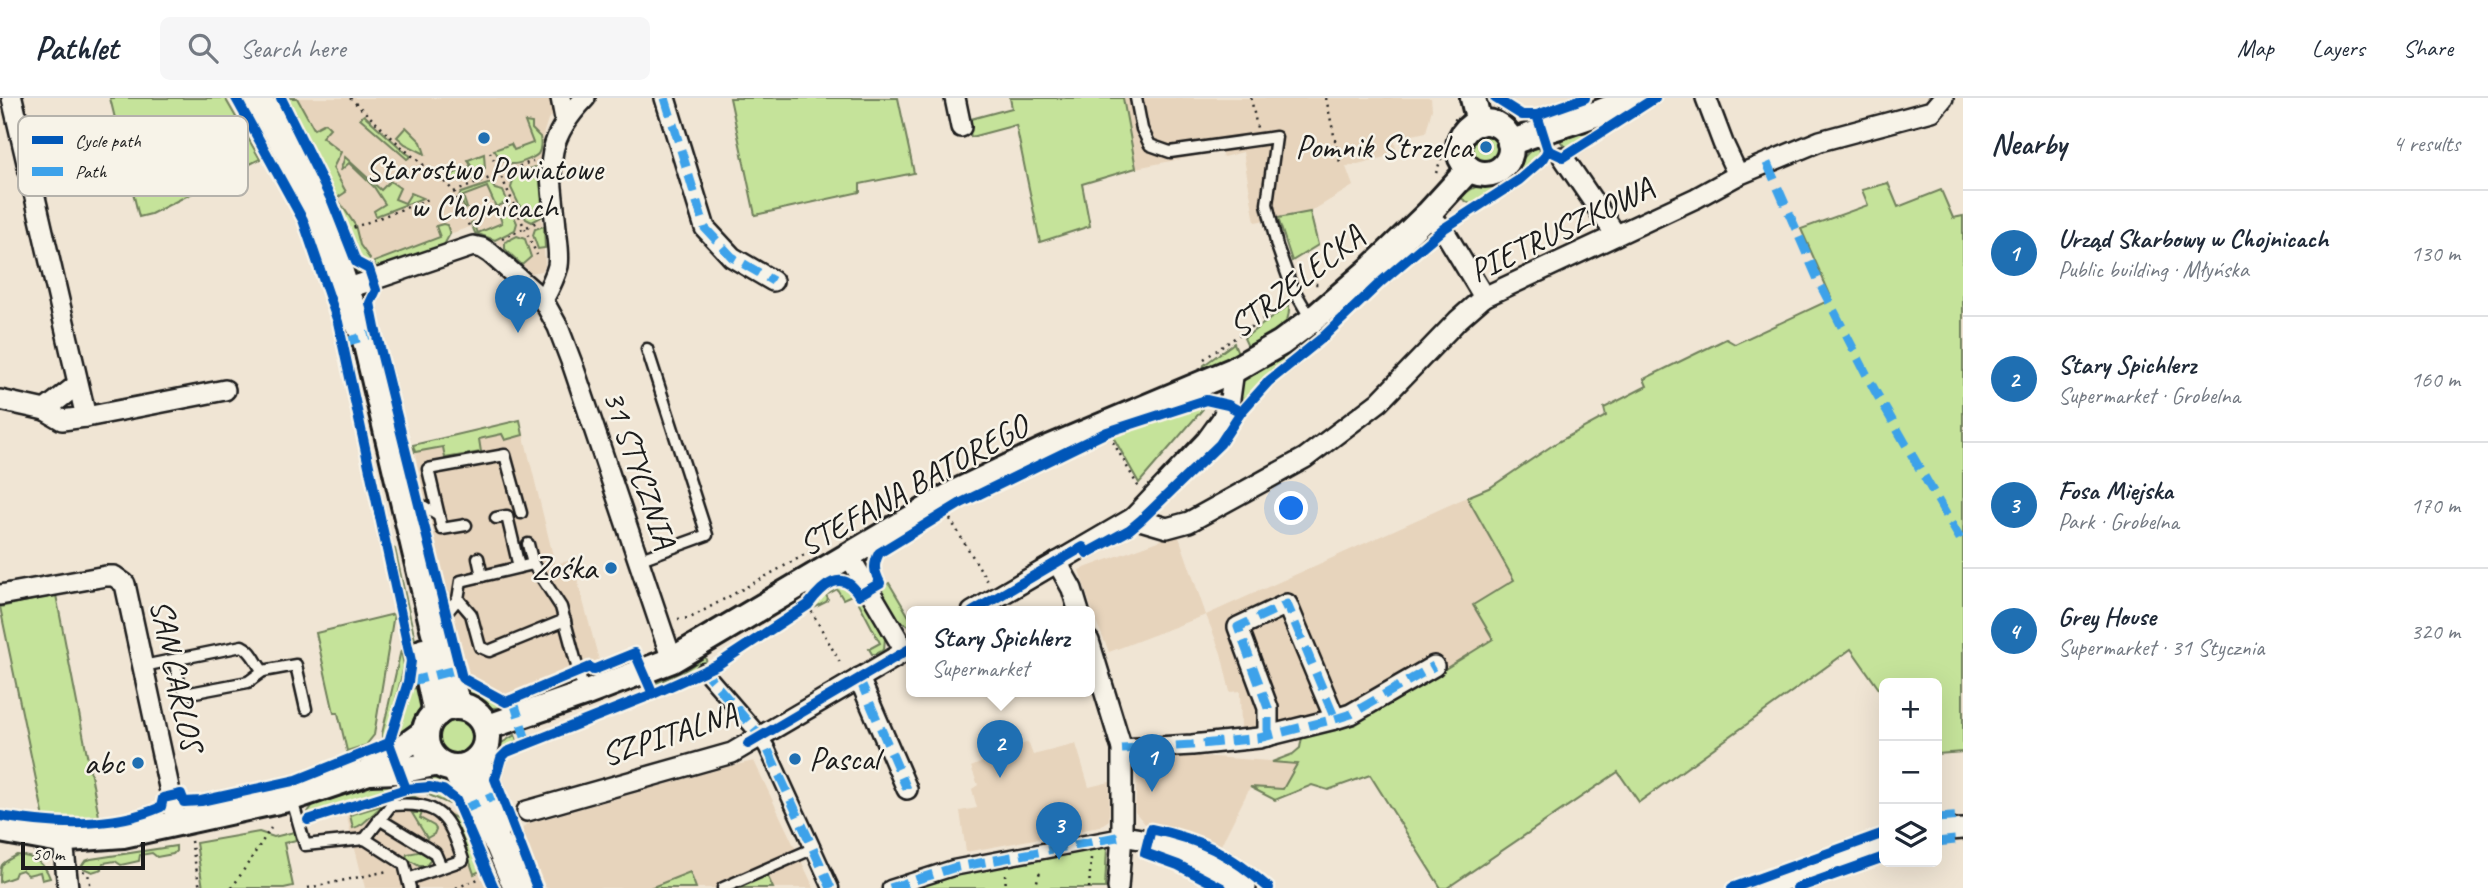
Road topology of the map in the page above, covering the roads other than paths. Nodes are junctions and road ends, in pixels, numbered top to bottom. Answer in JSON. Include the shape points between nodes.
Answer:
{"nodes":[{"id":1,"x":12,"y":98,"type":"edge"},
{"id":2,"x":258,"y":98,"type":"edge"},
{"id":3,"x":561,"y":98,"type":"edge"},
{"id":4,"x":585,"y":98,"type":"edge"},
{"id":5,"x":665,"y":98,"type":"edge"},
{"id":6,"x":955,"y":98,"type":"edge"},
{"id":7,"x":1136,"y":98,"type":"edge"},
{"id":8,"x":1632,"y":98,"type":"edge"},
{"id":9,"x":1706,"y":98,"type":"edge"},
{"id":10,"x":1943,"y":98,"type":"edge"},
{"id":11,"x":1464,"y":105,"type":"edge"},
{"id":12,"x":565,"y":119,"type":"junction"},
{"id":13,"x":1479,"y":123,"type":"junction"},
{"id":14,"x":18,"y":124,"type":"edge"},
{"id":15,"x":961,"y":127,"type":"dead end"},
{"id":16,"x":1510,"y":143,"type":"junction"},
{"id":17,"x":1563,"y":157,"type":"dead end"},
{"id":18,"x":1469,"y":169,"type":"junction"},
{"id":19,"x":1738,"y":175,"type":"junction"},
{"id":20,"x":34,"y":196,"type":"edge"},
{"id":21,"x":1427,"y":214,"type":"junction"},
{"id":22,"x":1616,"y":235,"type":"junction"},
{"id":23,"x":773,"y":281,"type":"dead end"},
{"id":24,"x":1484,"y":297,"type":"junction"},
{"id":25,"x":542,"y":300,"type":"junction"},
{"id":26,"x":349,"y":301,"type":"junction"},
{"id":27,"x":1312,"y":320,"type":"junction"},
{"id":28,"x":647,"y":349,"type":"dead end"},
{"id":29,"x":1234,"y":370,"type":"junction"},
{"id":30,"x":78,"y":386,"type":"junction"},
{"id":31,"x":225,"y":390,"type":"dead end"},
{"id":32,"x":0,"y":400,"type":"edge"},
{"id":33,"x":45,"y":410,"type":"junction"},
{"id":34,"x":86,"y":417,"type":"junction"},
{"id":35,"x":401,"y":492,"type":"junction"},
{"id":36,"x":521,"y":513,"type":"dead end"},
{"id":37,"x":439,"y":516,"type":"junction"},
{"id":38,"x":496,"y":518,"type":"dead end"},
{"id":39,"x":1133,"y":518,"type":"junction"},
{"id":40,"x":466,"y":526,"type":"dead end"},
{"id":41,"x":528,"y":544,"type":"dead end"},
{"id":42,"x":849,"y":556,"type":"junction"},
{"id":43,"x":478,"y":558,"type":"dead end"},
{"id":44,"x":638,"y":560,"type":"junction"},
{"id":45,"x":1057,"y":562,"type":"junction"},
{"id":46,"x":533,"y":564,"type":"junction"},
{"id":47,"x":519,"y":567,"type":"junction"},
{"id":48,"x":482,"y":576,"type":"junction"},
{"id":49,"x":0,"y":595,"type":"edge"},
{"id":50,"x":458,"y":599,"type":"junction"},
{"id":51,"x":982,"y":606,"type":"edge"},
{"id":52,"x":1077,"y":606,"type":"edge"},
{"id":53,"x":565,"y":620,"type":"junction"},
{"id":54,"x":434,"y":628,"type":"junction"},
{"id":55,"x":906,"y":646,"type":"edge"},
{"id":56,"x":906,"y":650,"type":"edge"},
{"id":57,"x":174,"y":660,"type":"junction"},
{"id":58,"x":672,"y":660,"type":"junction"},
{"id":59,"x":1095,"y":661,"type":"edge"},
{"id":60,"x":143,"y":666,"type":"junction"},
{"id":61,"x":1434,"y":666,"type":"dead end"},
{"id":62,"x":710,"y":668,"type":"road end"},
{"id":63,"x":263,"y":671,"type":"junction"},
{"id":64,"x":852,"y":676,"type":"junction"},
{"id":65,"x":584,"y":694,"type":"junction"},
{"id":66,"x":306,"y":709,"type":"dead end"},
{"id":67,"x":440,"y":717,"type":"junction"},
{"id":68,"x":1335,"y":719,"type":"junction"},
{"id":69,"x":485,"y":727,"type":"junction"},
{"id":70,"x":1268,"y":736,"type":"junction"},
{"id":71,"x":760,"y":737,"type":"junction"},
{"id":72,"x":1122,"y":749,"type":"junction"},
{"id":73,"x":457,"y":764,"type":"junction"},
{"id":74,"x":369,"y":772,"type":"junction"},
{"id":75,"x":907,"y":789,"type":"dead end"},
{"id":76,"x":292,"y":798,"type":"junction"},
{"id":77,"x":527,"y":811,"type":"dead end"},
{"id":78,"x":379,"y":819,"type":"junction"},
{"id":79,"x":1963,"y":829,"type":"edge"},
{"id":80,"x":0,"y":830,"type":"edge"},
{"id":81,"x":1942,"y":831,"type":"edge"},
{"id":82,"x":184,"y":832,"type":"junction"},
{"id":83,"x":1122,"y":836,"type":"junction"},
{"id":84,"x":365,"y":839,"type":"junction"},
{"id":85,"x":63,"y":840,"type":"junction"},
{"id":86,"x":1879,"y":847,"type":"edge"},
{"id":87,"x":812,"y":849,"type":"junction"},
{"id":88,"x":441,"y":867,"type":"junction"},
{"id":89,"x":1221,"y":880,"type":"edge"},
{"id":90,"x":409,"y":883,"type":"edge"},
{"id":91,"x":68,"y":888,"type":"edge"},
{"id":92,"x":517,"y":888,"type":"edge"},
{"id":93,"x":723,"y":888,"type":"edge"},
{"id":94,"x":831,"y":888,"type":"edge"},
{"id":95,"x":890,"y":888,"type":"edge"},
{"id":96,"x":1118,"y":888,"type":"edge"},
{"id":97,"x":1246,"y":888,"type":"edge"},
{"id":98,"x":1763,"y":888,"type":"edge"}],
"edges":[{"from":1,"to":14,"type":"street"},
{"from":2,"to":26,"type":"main road","via":[[314,203]]},
{"from":3,"to":12,"type":"street"},
{"from":4,"to":12,"type":"street"},
{"from":5,"to":23,"type":"street","via":[[705,228],[732,257]]},
{"from":6,"to":15,"type":"street"},
{"from":7,"to":27,"type":"lane","via":[[1150,145],[1170,152],[1276,137],[1267,204],[1291,285]]},
{"from":8,"to":16,"type":"street"},
{"from":9,"to":19,"type":"street"},
{"from":10,"to":19,"type":"street","name":"PIETRUSZKOWA","via":[[1932,111],[1820,141]]},
{"from":11,"to":13,"type":"street"},
{"from":12,"to":25,"type":"street","via":[[555,138],[551,167],[559,262]]},
{"from":13,"to":16,"type":"street","via":[[1501,128]]},
{"from":13,"to":18,"type":"street","via":[[1460,139],[1460,157]]},
{"from":16,"to":18,"type":"street","via":[[1508,160],[1499,170],[1480,174]]},
{"from":17,"to":22,"type":"street"},
{"from":18,"to":21,"type":"street","name":"STRZELECKA"},
{"from":19,"to":22,"type":"street","name":"PIETRUSZKOWA"},
{"from":20,"to":30,"type":"street"},
{"from":21,"to":24,"type":"street","via":[[1443,229]]},
{"from":21,"to":27,"type":"street","name":"STRZELECKA"},
{"from":22,"to":24,"type":"street","name":"PIETRUSZKOWA"},
{"from":24,"to":39,"type":"street","name":"PIETRUSZKOWA","via":[[1379,402],[1305,458],[1189,522],[1167,528]]},
{"from":25,"to":26,"type":"street","name":"31 STYCZNIA","via":[[490,253],[473,246]]},
{"from":25,"to":44,"type":"street","name":"31 STYCZNIA","via":[[573,366]]},
{"from":26,"to":35,"type":"main road","via":[[366,336]]},
{"from":26,"to":67,"type":"main road","via":[[353,340]]},
{"from":27,"to":29,"type":"street","name":"STRZELECKA"},
{"from":28,"to":44,"type":"lane","via":[[707,535]]},
{"from":29,"to":39,"type":"street","name":"STRZELECKA","via":[[1222,419]]},
{"from":29,"to":42,"type":"street","name":"STEFANA BATOREGO","via":[[956,492]]},
{"from":30,"to":33,"type":"street"},
{"from":30,"to":34,"type":"street"},
{"from":31,"to":34,"type":"street"},
{"from":32,"to":33,"type":"street"},
{"from":33,"to":34,"type":"street","via":[[62,420]]},
{"from":35,"to":37,"type":"lane"},
{"from":35,"to":54,"type":"main road"},
{"from":36,"to":37,"type":"lane","via":[[505,455],[428,469]]},
{"from":37,"to":40,"type":"lane","via":[[442,529]]},
{"from":38,"to":47,"type":"lane","via":[[507,516]]},
{"from":39,"to":45,"type":"street","name":"STRZELECKA"},
{"from":41,"to":46,"type":"lane"},
{"from":42,"to":55,"type":"street"},
{"from":42,"to":58,"type":"street","name":"STEFANA BATOREGO"},
{"from":43,"to":48,"type":"lane"},
{"from":44,"to":58,"type":"street","name":"31 STYCZNIA"},
{"from":45,"to":51,"type":"street","name":"STRZELECKA"},
{"from":45,"to":52,"type":"street"},
{"from":46,"to":47,"type":"lane"},
{"from":46,"to":53,"type":"lane"},
{"from":47,"to":48,"type":"lane"},
{"from":48,"to":50,"type":"lane","via":[[461,581]]},
{"from":49,"to":60,"type":"street","name":"SAN CARLOS","via":[[114,576],[127,590]]},
{"from":50,"to":53,"type":"lane","via":[[471,614],[481,648],[489,651]]},
{"from":50,"to":54,"type":"lane"},
{"from":53,"to":65,"type":"lane"},
{"from":54,"to":67,"type":"main road","via":[[446,673]]},
{"from":56,"to":64,"type":"street","name":"SZPITALNA"},
{"from":57,"to":60,"type":"lane"},
{"from":57,"to":63,"type":"lane","via":[[242,646],[250,649]]},
{"from":57,"to":63,"type":"lane","via":[[180,686],[190,693],[248,681]]},
{"from":58,"to":65,"type":"street","name":"STEFANA BATOREGO"},
{"from":59,"to":72,"type":"street"},
{"from":60,"to":82,"type":"street","name":"SAN CARLOS"},
{"from":61,"to":68,"type":"street"},
{"from":62,"to":71,"type":"street"},
{"from":63,"to":66,"type":"lane","via":[[296,665]]},
{"from":64,"to":71,"type":"street","name":"SZPITALNA"},
{"from":64,"to":75,"type":"street"},
{"from":65,"to":69,"type":"street","name":"STEFANA BATOREGO"},
{"from":67,"to":69,"type":"main road","via":[[475,713]]},
{"from":67,"to":73,"type":"main road","via":[[427,749]]},
{"from":67,"to":74,"type":"street"},
{"from":68,"to":70,"type":"street"},
{"from":68,"to":70,"type":"street","via":[[1287,604],[1238,627],[1268,708]]},
{"from":69,"to":73,"type":"main road","via":[[486,745]]},
{"from":70,"to":72,"type":"street"},
{"from":71,"to":77,"type":"street","name":"SZPITALNA","via":[[732,753]]},
{"from":71,"to":87,"type":"street"},
{"from":72,"to":83,"type":"street"},
{"from":73,"to":74,"type":"street"},
{"from":73,"to":92,"type":"main road","via":[[489,798],[499,845]]},
{"from":74,"to":76,"type":"street"},
{"from":76,"to":82,"type":"street"},
{"from":76,"to":84,"type":"lane","via":[[305,845]]},
{"from":78,"to":84,"type":"lane"},
{"from":78,"to":88,"type":"lane","via":[[435,853]]},
{"from":78,"to":88,"type":"lane","via":[[391,805],[418,804],[436,811],[456,836],[463,860]]},
{"from":79,"to":81,"type":"street"},
{"from":80,"to":85,"type":"street"},
{"from":82,"to":85,"type":"street"},
{"from":83,"to":89,"type":"street","via":[[1200,857]]},
{"from":83,"to":95,"type":"street","via":[[953,868]]},
{"from":83,"to":96,"type":"street"},
{"from":84,"to":90,"type":"lane","via":[[404,864]]},
{"from":85,"to":91,"type":"street"},
{"from":86,"to":98,"type":"street"},
{"from":87,"to":93,"type":"lane"},
{"from":87,"to":94,"type":"street"},
{"from":88,"to":90,"type":"lane"},
{"from":89,"to":97,"type":"street"}]}
